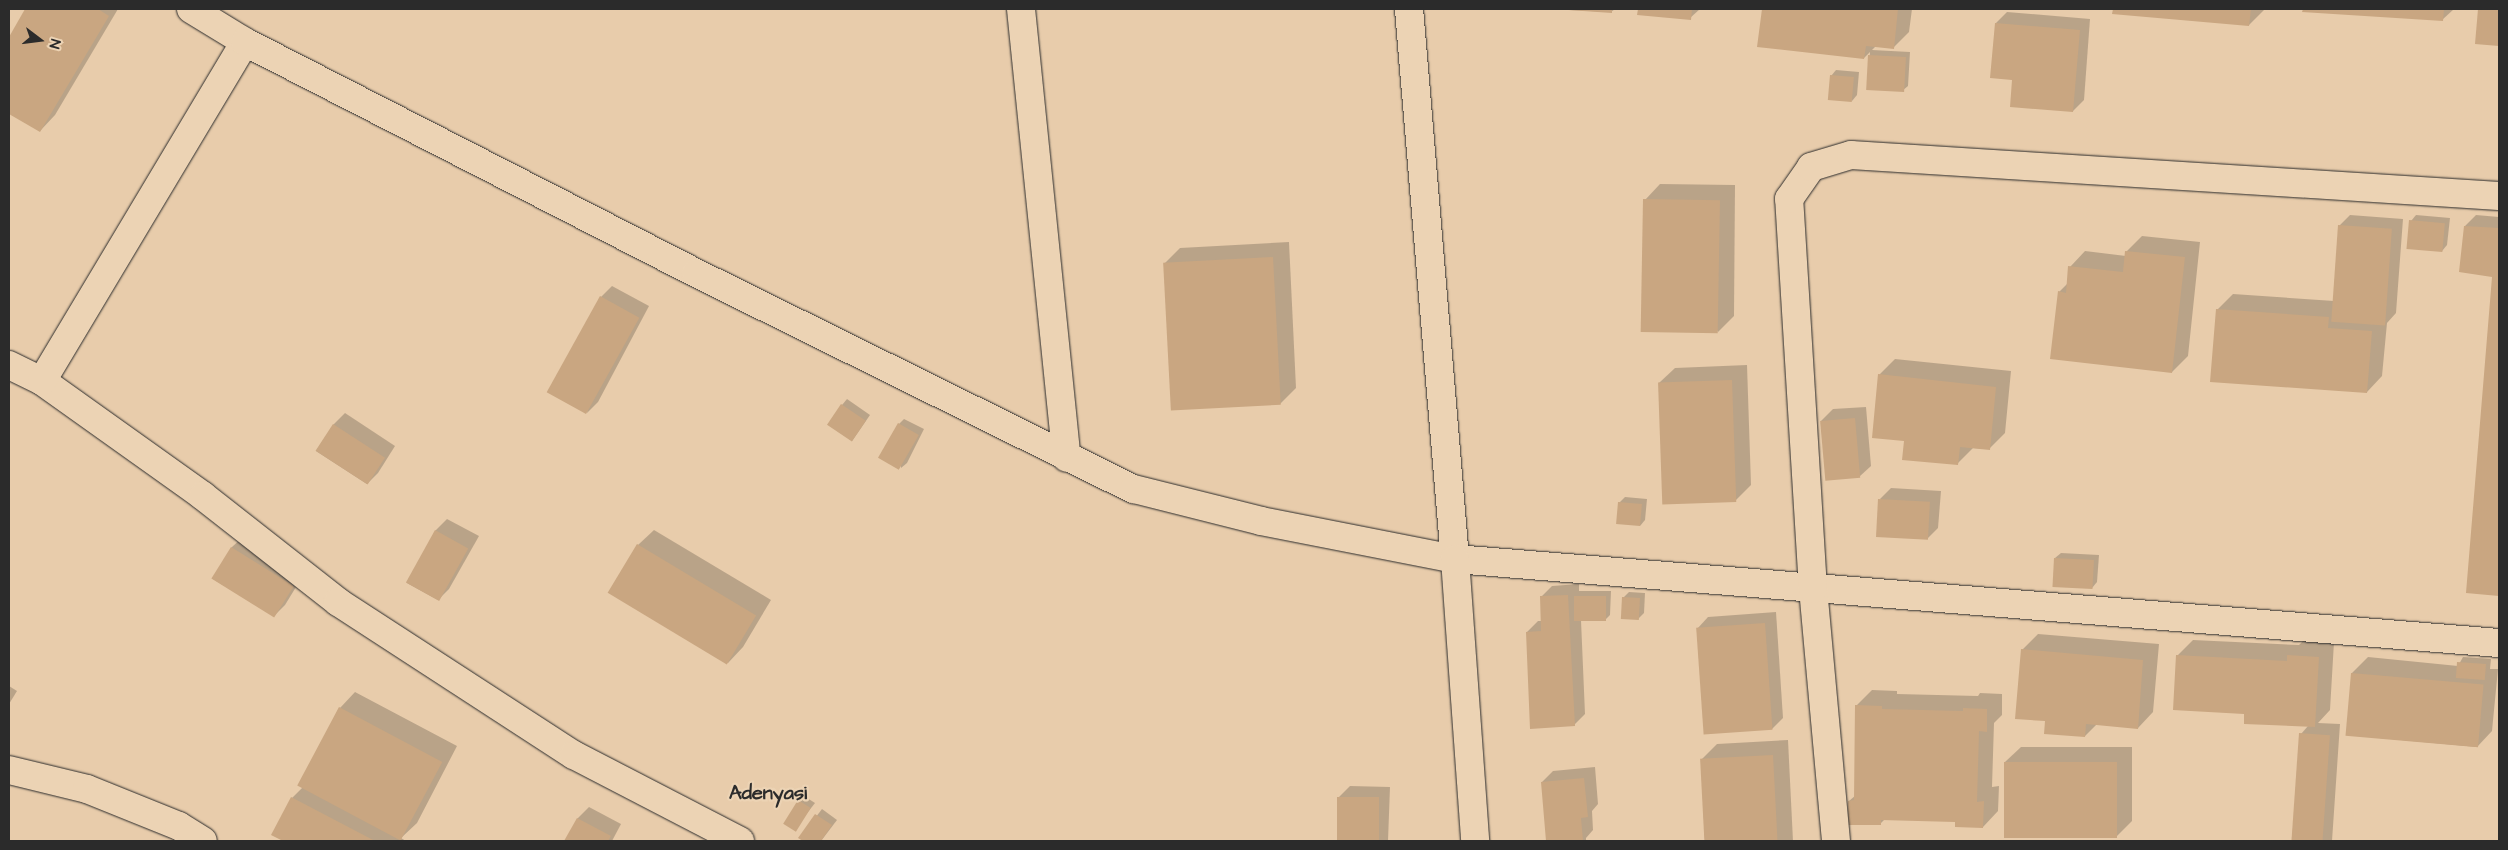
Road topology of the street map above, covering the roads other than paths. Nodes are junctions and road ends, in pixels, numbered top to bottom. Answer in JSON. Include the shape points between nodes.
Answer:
{"nodes":[{"id":1,"x":191,"y":9,"type":"edge"},
{"id":2,"x":1021,"y":9,"type":"edge"},
{"id":3,"x":1409,"y":9,"type":"edge"},
{"id":4,"x":244,"y":42,"type":"junction"},
{"id":5,"x":2499,"y":196,"type":"edge"},
{"id":6,"x":9,"y":365,"type":"edge"},
{"id":7,"x":42,"y":382,"type":"junction"},
{"id":8,"x":1068,"y":458,"type":"junction"},
{"id":9,"x":1455,"y":559,"type":"junction"},
{"id":10,"x":1813,"y":589,"type":"junction"},
{"id":11,"x":2499,"y":643,"type":"edge"},
{"id":12,"x":9,"y":770,"type":"edge"},
{"id":13,"x":203,"y":841,"type":"edge"},
{"id":14,"x":740,"y":841,"type":"edge"},
{"id":15,"x":1475,"y":841,"type":"edge"},
{"id":16,"x":1836,"y":841,"type":"edge"}],
"edges":[{"from":1,"to":4,"type":"street"},
{"from":2,"to":8,"type":"street"},
{"from":3,"to":9,"type":"street"},
{"from":4,"to":7,"type":"street"},
{"from":4,"to":8,"type":"street","via":[[705,278]]},
{"from":5,"to":10,"type":"street","via":[[1851,155],[1812,167],[1789,199]]},
{"from":6,"to":7,"type":"street"},
{"from":7,"to":14,"type":"street","via":[[203,496],[338,602],[574,755]]},
{"from":8,"to":9,"type":"street","via":[[1143,491],[1261,521]]},
{"from":9,"to":10,"type":"street"},
{"from":9,"to":15,"type":"street"},
{"from":10,"to":11,"type":"street"},
{"from":10,"to":16,"type":"street"},
{"from":12,"to":13,"type":"street","via":[[87,788],[179,826]]}]}
